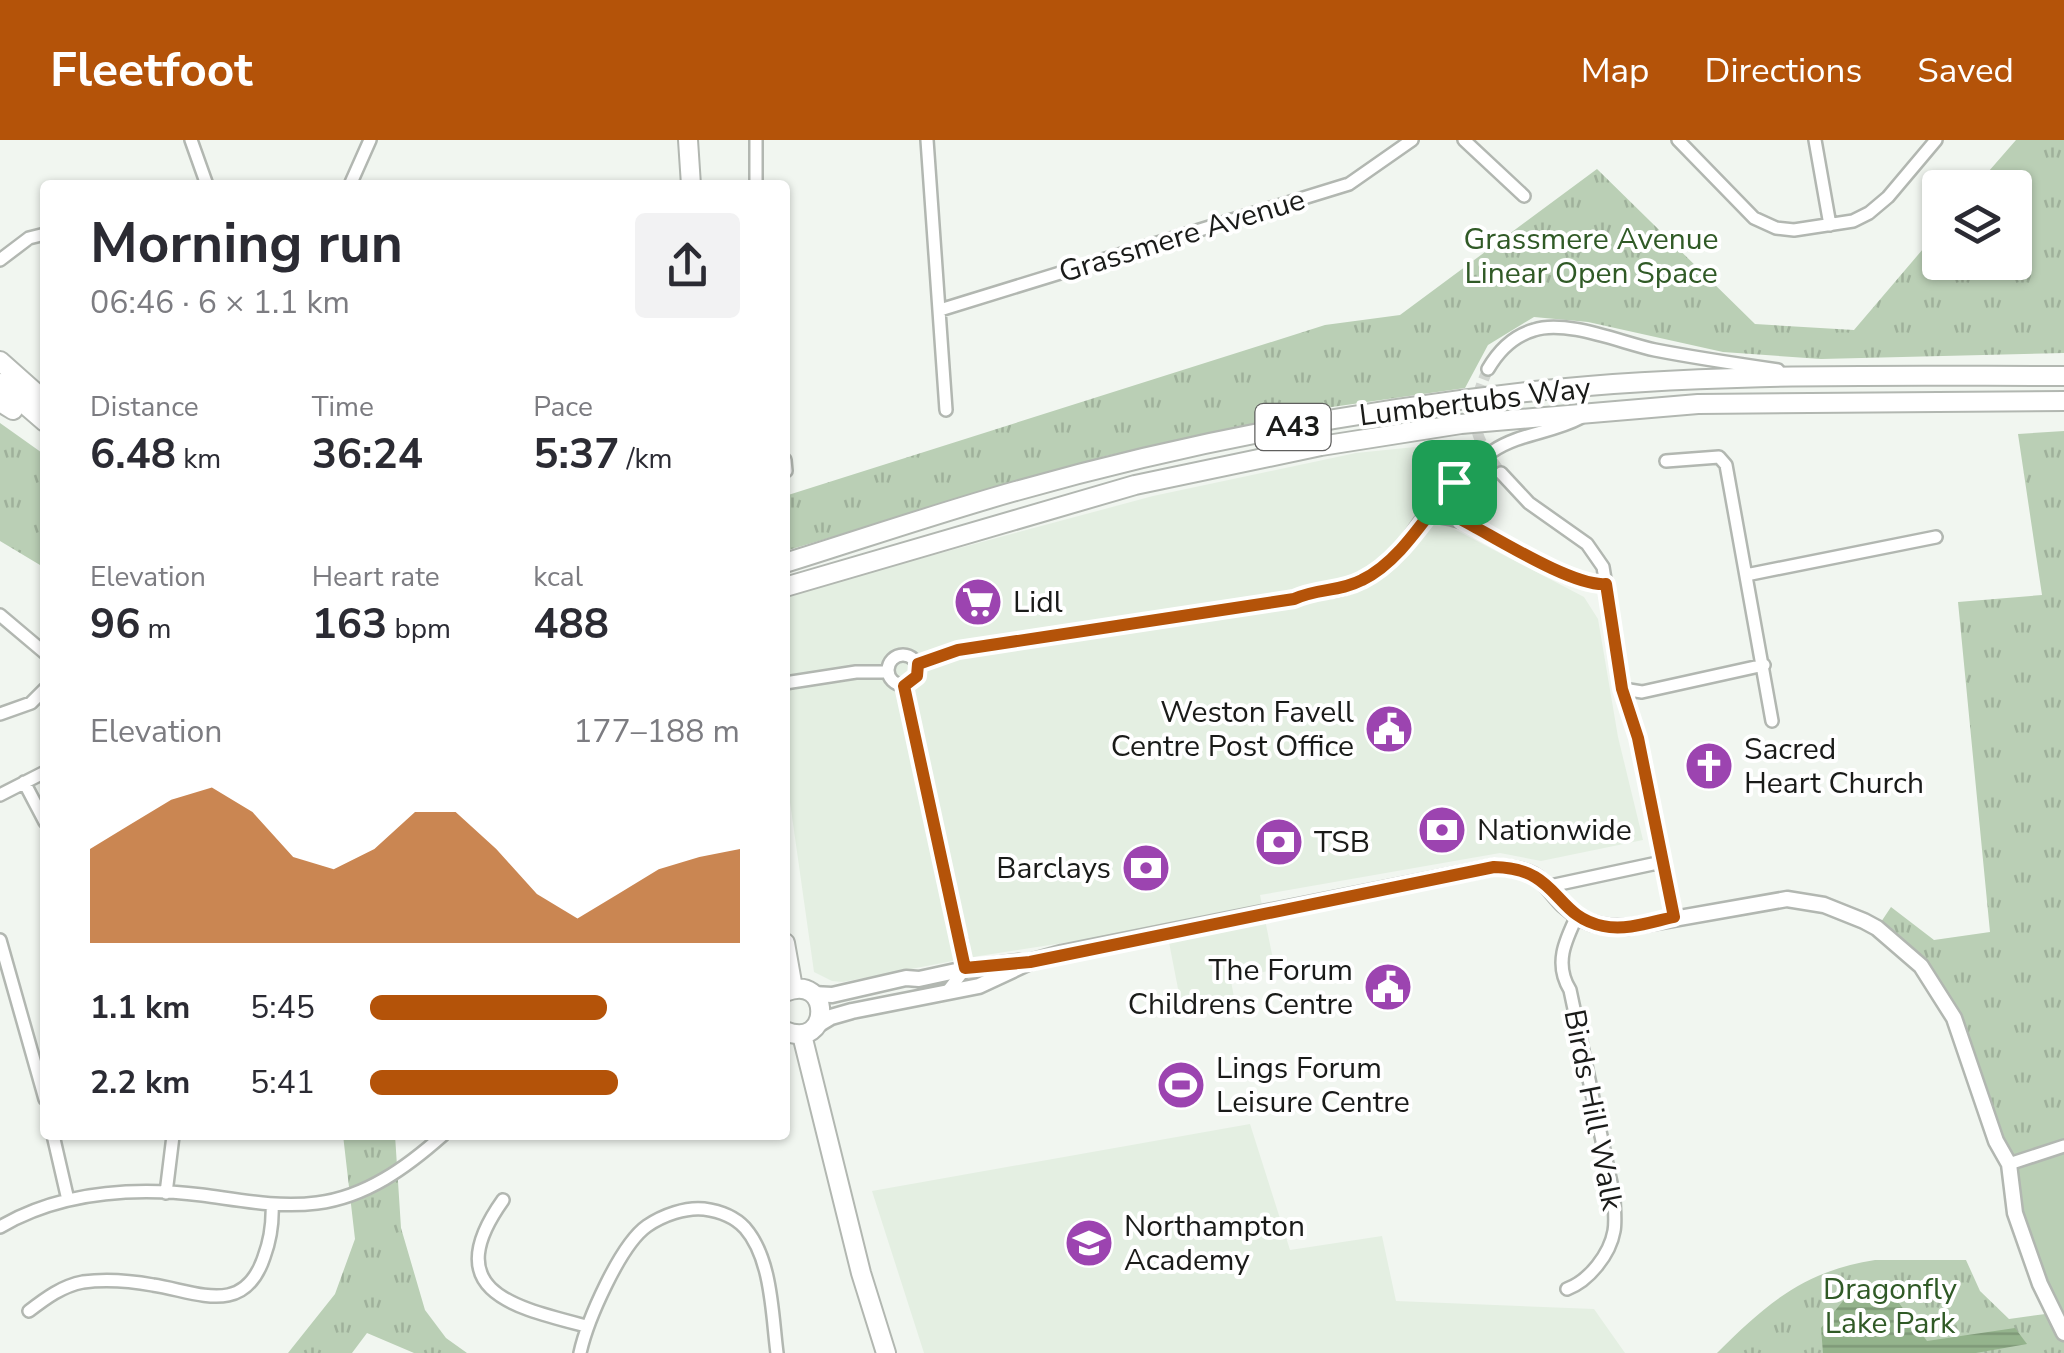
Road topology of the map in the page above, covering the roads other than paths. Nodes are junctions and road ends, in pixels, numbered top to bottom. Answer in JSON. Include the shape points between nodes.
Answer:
{"nodes":[{"id":1,"x":191,"y":140,"type":"edge"},
{"id":2,"x":370,"y":140,"type":"edge"},
{"id":3,"x":688,"y":140,"type":"edge"},
{"id":4,"x":756,"y":140,"type":"edge"},
{"id":5,"x":927,"y":140,"type":"edge"},
{"id":6,"x":1412,"y":140,"type":"edge"},
{"id":7,"x":1464,"y":140,"type":"edge"},
{"id":8,"x":1678,"y":140,"type":"edge"},
{"id":9,"x":1815,"y":140,"type":"edge"},
{"id":10,"x":1936,"y":140,"type":"edge"},
{"id":11,"x":205,"y":180,"type":"edge"},
{"id":12,"x":352,"y":180,"type":"edge"},
{"id":13,"x":691,"y":180,"type":"edge"},
{"id":14,"x":756,"y":180,"type":"edge"},
{"id":15,"x":1524,"y":196,"type":"dead end"},
{"id":16,"x":1830,"y":225,"type":"junction"},
{"id":17,"x":40,"y":235,"type":"edge"},
{"id":18,"x":0,"y":260,"type":"edge"},
{"id":19,"x":940,"y":310,"type":"junction"},
{"id":20,"x":0,"y":350,"type":"edge"},
{"id":21,"x":0,"y":361,"type":"edge"},
{"id":22,"x":1488,"y":369,"type":"tunnel mouth"},
{"id":23,"x":1816,"y":376,"type":"junction"},
{"id":24,"x":2064,"y":376,"type":"edge"},
{"id":25,"x":20,"y":380,"type":"junction"},
{"id":26,"x":0,"y":383,"type":"edge"},
{"id":27,"x":40,"y":397,"type":"edge"},
{"id":28,"x":2064,"y":401,"type":"edge"},
{"id":29,"x":4,"y":403,"type":"edge"},
{"id":30,"x":946,"y":410,"type":"dead end"},
{"id":31,"x":1592,"y":412,"type":"junction"},
{"id":32,"x":40,"y":418,"type":"edge"},
{"id":33,"x":40,"y":432,"type":"edge"},
{"id":34,"x":1666,"y":461,"type":"dead end"},
{"id":35,"x":1501,"y":473,"type":"tunnel mouth"},
{"id":36,"x":1454,"y":482,"type":"junction"},
{"id":37,"x":1424,"y":516,"type":"junction"},
{"id":38,"x":1462,"y":520,"type":"junction"},
{"id":39,"x":1936,"y":537,"type":"dead end"},
{"id":40,"x":790,"y":561,"type":"edge"},
{"id":41,"x":1746,"y":574,"type":"junction"},
{"id":42,"x":1606,"y":584,"type":"junction"},
{"id":43,"x":790,"y":586,"type":"edge"},
{"id":44,"x":0,"y":616,"type":"edge"},
{"id":45,"x":40,"y":649,"type":"edge"},
{"id":46,"x":918,"y":664,"type":"junction"},
{"id":47,"x":1764,"y":665,"type":"junction"},
{"id":48,"x":887,"y":672,"type":"junction"},
{"id":49,"x":790,"y":682,"type":"edge"},
{"id":50,"x":904,"y":686,"type":"junction"},
{"id":51,"x":1622,"y":689,"type":"junction"},
{"id":52,"x":40,"y":694,"type":"edge"},
{"id":53,"x":0,"y":714,"type":"edge"},
{"id":54,"x":1772,"y":721,"type":"dead end"},
{"id":55,"x":40,"y":774,"type":"edge"},
{"id":56,"x":24,"y":782,"type":"junction"},
{"id":57,"x":0,"y":795,"type":"edge"},
{"id":58,"x":40,"y":812,"type":"edge"},
{"id":59,"x":1662,"y":862,"type":"junction"},
{"id":60,"x":1550,"y":886,"type":"junction"},
{"id":61,"x":1577,"y":916,"type":"junction"},
{"id":62,"x":1674,"y":917,"type":"junction"},
{"id":63,"x":0,"y":940,"type":"edge"},
{"id":64,"x":3,"y":955,"type":"edge"},
{"id":65,"x":1030,"y":962,"type":"junction"},
{"id":66,"x":965,"y":968,"type":"junction"},
{"id":67,"x":790,"y":990,"type":"edge"},
{"id":68,"x":947,"y":992,"type":"junction"},
{"id":69,"x":813,"y":994,"type":"junction"},
{"id":70,"x":801,"y":1031,"type":"edge"},
{"id":71,"x":40,"y":1082,"type":"edge"},
{"id":72,"x":55,"y":1140,"type":"edge"},
{"id":73,"x":172,"y":1140,"type":"edge"},
{"id":74,"x":437,"y":1140,"type":"edge"},
{"id":75,"x":2064,"y":1146,"type":"edge"},
{"id":76,"x":2008,"y":1164,"type":"junction"},
{"id":77,"x":166,"y":1192,"type":"junction"},
{"id":78,"x":68,"y":1200,"type":"junction"},
{"id":79,"x":502,"y":1200,"type":"dead end"},
{"id":80,"x":272,"y":1204,"type":"junction"},
{"id":81,"x":0,"y":1227,"type":"edge"},
{"id":82,"x":1567,"y":1289,"type":"dead end"},
{"id":83,"x":29,"y":1311,"type":"dead end"},
{"id":84,"x":586,"y":1326,"type":"junction"},
{"id":85,"x":2064,"y":1333,"type":"edge"},
{"id":86,"x":580,"y":1353,"type":"edge"},
{"id":87,"x":777,"y":1353,"type":"edge"},
{"id":88,"x":886,"y":1353,"type":"edge"}],
"edges":[{"from":1,"to":11,"type":"street"},
{"from":2,"to":12,"type":"street"},
{"from":3,"to":13,"type":"main road"},
{"from":4,"to":14,"type":"street"},
{"from":5,"to":19,"type":"street"},
{"from":6,"to":19,"type":"street","name":"Grassmere Avenue","via":[[1349,184]]},
{"from":7,"to":15,"type":"street"},
{"from":8,"to":16,"type":"street","via":[[1761,222],[1785,230]]},
{"from":9,"to":16,"type":"street"},
{"from":10,"to":16,"type":"street","via":[[1878,206]]},
{"from":17,"to":18,"type":"street"},
{"from":19,"to":30,"type":"street"},
{"from":20,"to":25,"type":"main road"},
{"from":21,"to":25,"type":"main road"},
{"from":22,"to":23,"type":"street","via":[[1516,338],[1558,327]]},
{"from":23,"to":24,"type":"main road","name":"Lumbertubs Way","number":"A43"},
{"from":23,"to":40,"type":"main road","name":"Lumbertubs Way","number":"A43","via":[[1538,390],[1307,424],[1087,472]]},
{"from":25,"to":27,"type":"main road"},
{"from":26,"to":32,"type":"main road"},
{"from":28,"to":31,"type":"main road","name":"Lumbertubs Way","number":"A43","via":[[1750,403]]},
{"from":29,"to":33,"type":"main road"},
{"from":31,"to":36,"type":"street","via":[[1497,448]]},
{"from":31,"to":43,"type":"main road","name":"Lumbertubs Way","number":"A43","via":[[1321,446],[1135,485]]},
{"from":34,"to":41,"type":"street","via":[[1719,457],[1726,465]]},
{"from":35,"to":42,"type":"street","via":[[1529,503],[1587,544]]},
{"from":36,"to":37,"type":"street"},
{"from":36,"to":38,"type":"street"},
{"from":37,"to":38,"type":"street"},
{"from":37,"to":46,"type":"street","via":[[1388,564],[1332,591],[958,650]]},
{"from":38,"to":42,"type":"street","via":[[1572,577]]},
{"from":39,"to":41,"type":"street"},
{"from":41,"to":47,"type":"street"},
{"from":42,"to":51,"type":"street"},
{"from":44,"to":45,"type":"street"},
{"from":46,"to":48,"type":"street","via":[[900,654]]},
{"from":46,"to":50,"type":"street","via":[[917,676]]},
{"from":47,"to":51,"type":"street","via":[[1642,692]]},
{"from":47,"to":54,"type":"street"},
{"from":48,"to":49,"type":"street"},
{"from":48,"to":50,"type":"street"},
{"from":50,"to":66,"type":"street"},
{"from":51,"to":59,"type":"street"},
{"from":52,"to":53,"type":"street"},
{"from":55,"to":56,"type":"street"},
{"from":56,"to":57,"type":"street"},
{"from":56,"to":58,"type":"street"},
{"from":59,"to":60,"type":"street"},
{"from":59,"to":62,"type":"street"},
{"from":60,"to":61,"type":"street"},
{"from":60,"to":65,"type":"street","via":[[1509,867],[1478,869]]},
{"from":61,"to":62,"type":"street","via":[[1607,928]]},
{"from":61,"to":82,"type":"street","name":"Birds Hill Walk","via":[[1561,958],[1614,1197],[1614,1232],[1602,1261]]},
{"from":62,"to":76,"type":"street","via":[[1786,898],[1824,905],[1877,928],[1922,966],[1954,1018]]},
{"from":63,"to":64,"type":"street"},
{"from":64,"to":71,"type":"street"},
{"from":65,"to":66,"type":"street"},
{"from":65,"to":68,"type":"street"},
{"from":66,"to":68,"type":"street"},
{"from":66,"to":69,"type":"street"},
{"from":67,"to":69,"type":"main road"},
{"from":68,"to":70,"type":"street","via":[[837,1015]]},
{"from":69,"to":70,"type":"main road","via":[[821,1010]]},
{"from":70,"to":88,"type":"main road"},
{"from":72,"to":78,"type":"street"},
{"from":73,"to":77,"type":"street"},
{"from":74,"to":80,"type":"street","via":[[365,1189],[319,1203]]},
{"from":75,"to":76,"type":"street"},
{"from":76,"to":85,"type":"street","via":[[2015,1213]]},
{"from":77,"to":78,"type":"street"},
{"from":77,"to":80,"type":"street"},
{"from":78,"to":81,"type":"street"},
{"from":79,"to":84,"type":"street","via":[[480,1252],[489,1288],[509,1303]]},
{"from":80,"to":83,"type":"street","via":[[272,1234],[260,1268],[233,1294],[213,1298],[152,1284],[82,1282],[53,1292]]},
{"from":84,"to":86,"type":"street"},
{"from":84,"to":87,"type":"street","via":[[646,1226],[688,1208],[720,1210],[745,1228],[760,1255]]}]}
